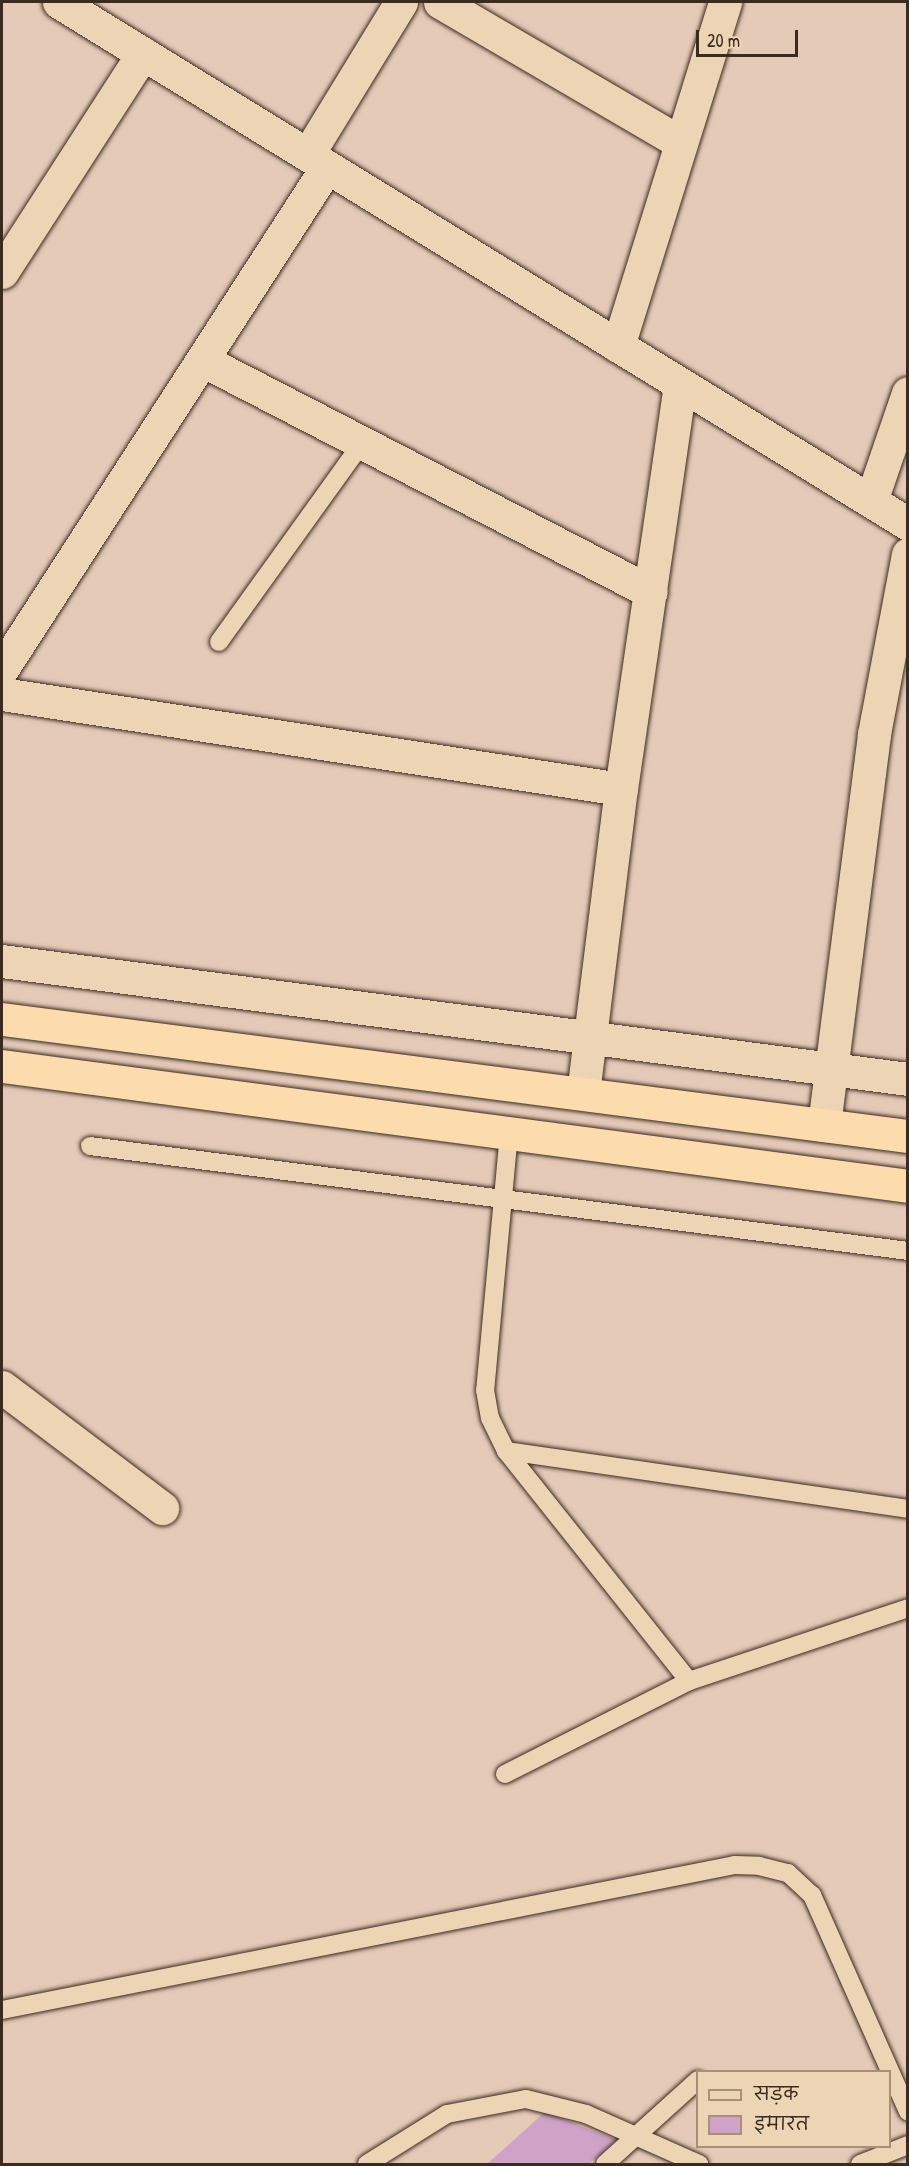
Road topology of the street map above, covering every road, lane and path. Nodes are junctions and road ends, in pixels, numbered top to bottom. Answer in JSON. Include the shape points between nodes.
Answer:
{"nodes":[{"id":1,"x":59,"y":2,"type":"edge"},
{"id":2,"x":401,"y":2,"type":"edge"},
{"id":3,"x":440,"y":2,"type":"edge"},
{"id":4,"x":724,"y":2,"type":"edge"},
{"id":5,"x":143,"y":53,"type":"junction"},
{"id":6,"x":681,"y":143,"type":"junction"},
{"id":7,"x":318,"y":161,"type":"junction"},
{"id":8,"x":2,"y":272,"type":"edge"},
{"id":9,"x":618,"y":346,"type":"junction"},
{"id":10,"x":202,"y":360,"type":"junction"},
{"id":11,"x":680,"y":384,"type":"junction"},
{"id":12,"x":908,"y":393,"type":"edge"},
{"id":13,"x":362,"y":442,"type":"junction"},
{"id":14,"x":871,"y":501,"type":"junction"},
{"id":15,"x":908,"y":524,"type":"edge"},
{"id":16,"x":908,"y":554,"type":"edge"},
{"id":17,"x":651,"y":592,"type":"junction"},
{"id":18,"x":219,"y":642,"type":"dead end"},
{"id":19,"x":2,"y":669,"type":"edge"},
{"id":20,"x":2,"y":694,"type":"edge"},
{"id":21,"x":621,"y":789,"type":"junction"},
{"id":22,"x":2,"y":961,"type":"edge"},
{"id":23,"x":2,"y":1019,"type":"edge"},
{"id":24,"x":589,"y":1036,"type":"junction"},
{"id":25,"x":2,"y":1065,"type":"edge"},
{"id":26,"x":830,"y":1069,"type":"junction"},
{"id":27,"x":908,"y":1079,"type":"edge"},
{"id":28,"x":583,"y":1093,"type":"junction"},
{"id":29,"x":824,"y":1125,"type":"junction"},
{"id":30,"x":509,"y":1133,"type":"junction"},
{"id":31,"x":908,"y":1136,"type":"edge"},
{"id":32,"x":90,"y":1146,"type":"dead end"},
{"id":33,"x":908,"y":1186,"type":"edge"},
{"id":34,"x":502,"y":1197,"type":"junction"},
{"id":35,"x":908,"y":1251,"type":"edge"},
{"id":36,"x":2,"y":1387,"type":"edge"},
{"id":37,"x":506,"y":1451,"type":"junction"},
{"id":38,"x":162,"y":1508,"type":"dead end"},
{"id":39,"x":908,"y":1509,"type":"edge"},
{"id":40,"x":908,"y":1608,"type":"edge"},
{"id":41,"x":689,"y":1681,"type":"junction"},
{"id":42,"x":505,"y":1774,"type":"dead end"},
{"id":43,"x":2,"y":2010,"type":"edge"},
{"id":44,"x":890,"y":2070,"type":"edge"},
{"id":45,"x":891,"y":2073,"type":"edge"},
{"id":46,"x":696,"y":2082,"type":"edge"},
{"id":47,"x":908,"y":2112,"type":"edge"},
{"id":48,"x":636,"y":2136,"type":"junction"},
{"id":49,"x":908,"y":2145,"type":"edge"},
{"id":50,"x":369,"y":2164,"type":"edge"},
{"id":51,"x":605,"y":2164,"type":"edge"},
{"id":52,"x":699,"y":2164,"type":"edge"},
{"id":53,"x":860,"y":2164,"type":"edge"}],
"edges":[{"from":1,"to":5,"type":"street"},
{"from":2,"to":7,"type":"street"},
{"from":3,"to":6,"type":"street"},
{"from":4,"to":6,"type":"street"},
{"from":5,"to":7,"type":"street"},
{"from":5,"to":8,"type":"street"},
{"from":6,"to":9,"type":"street"},
{"from":7,"to":9,"type":"street"},
{"from":7,"to":10,"type":"street"},
{"from":9,"to":11,"type":"street"},
{"from":10,"to":13,"type":"street"},
{"from":10,"to":19,"type":"street"},
{"from":11,"to":14,"type":"street"},
{"from":11,"to":17,"type":"street"},
{"from":12,"to":14,"type":"street"},
{"from":13,"to":17,"type":"street"},
{"from":13,"to":18,"type":"lane"},
{"from":14,"to":15,"type":"street"},
{"from":16,"to":26,"type":"street","via":[[874,734]]},
{"from":17,"to":21,"type":"street"},
{"from":20,"to":21,"type":"street"},
{"from":21,"to":24,"type":"street"},
{"from":22,"to":24,"type":"street"},
{"from":23,"to":28,"type":"highway"},
{"from":24,"to":26,"type":"street"},
{"from":24,"to":28,"type":"street"},
{"from":25,"to":30,"type":"highway"},
{"from":26,"to":27,"type":"street"},
{"from":26,"to":29,"type":"street"},
{"from":28,"to":29,"type":"highway"},
{"from":29,"to":31,"type":"highway"},
{"from":30,"to":33,"type":"highway"},
{"from":30,"to":34,"type":"lane"},
{"from":32,"to":34,"type":"lane"},
{"from":34,"to":35,"type":"lane"},
{"from":34,"to":37,"type":"lane","via":[[485,1390],[490,1418]]},
{"from":36,"to":38,"type":"street"},
{"from":37,"to":39,"type":"lane"},
{"from":37,"to":41,"type":"lane"},
{"from":40,"to":41,"type":"lane"},
{"from":41,"to":42,"type":"lane"},
{"from":43,"to":44,"type":"lane","via":[[735,1865],[759,1866],[788,1873],[812,1894]]},
{"from":45,"to":47,"type":"lane"},
{"from":46,"to":48,"type":"lane"},
{"from":48,"to":50,"type":"lane","via":[[586,2114],[526,2099],[447,2114]]},
{"from":48,"to":51,"type":"lane"},
{"from":48,"to":52,"type":"lane"},
{"from":49,"to":53,"type":"lane"}]}
